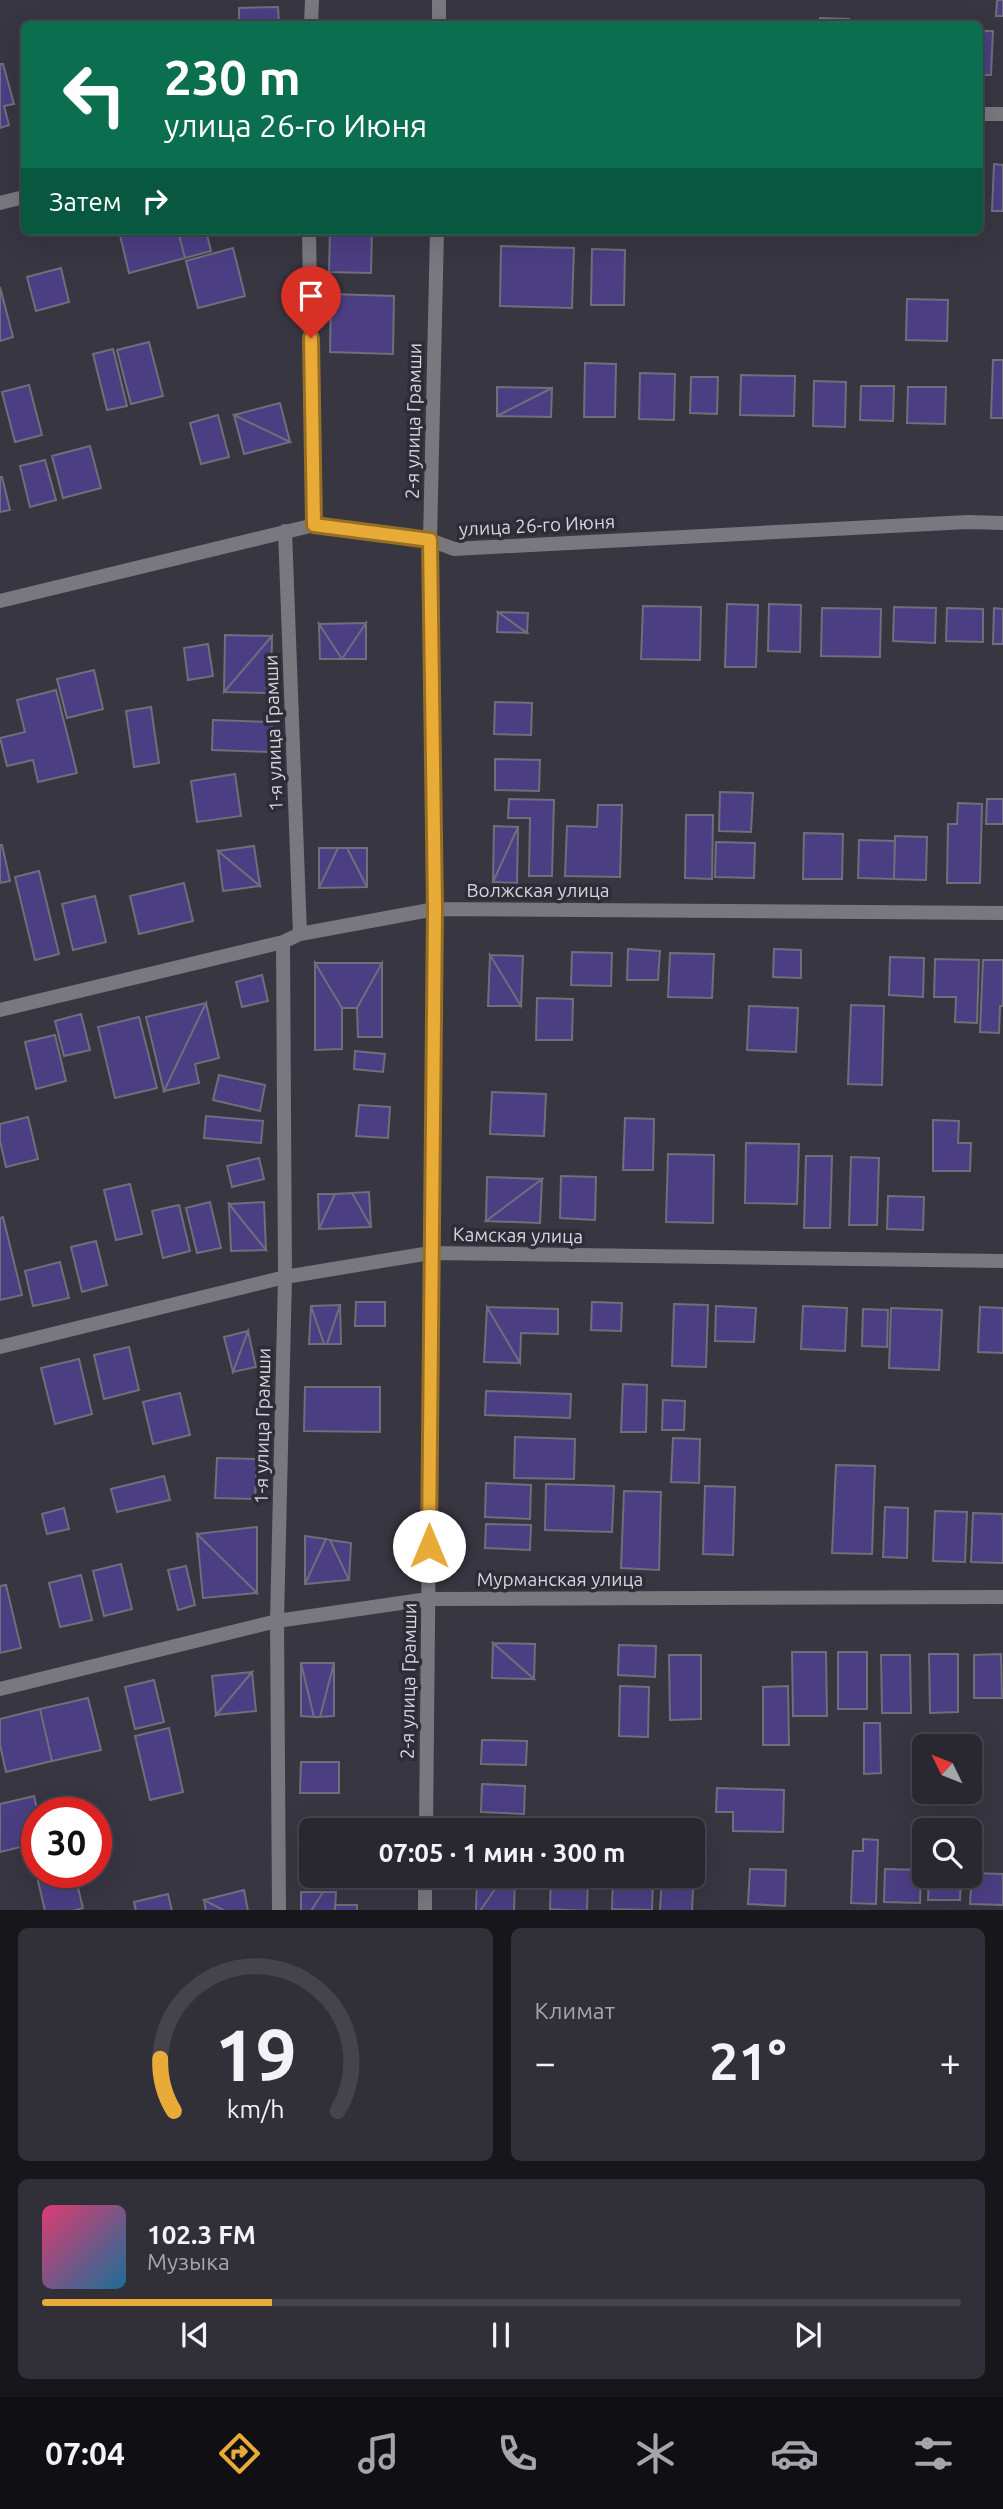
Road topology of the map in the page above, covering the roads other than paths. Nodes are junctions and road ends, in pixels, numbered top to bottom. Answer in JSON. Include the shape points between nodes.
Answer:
{"nodes":[{"id":1,"x":312,"y":0,"type":"edge"},
{"id":2,"x":439,"y":0,"type":"edge"},
{"id":3,"x":311,"y":21,"type":"edge"},
{"id":4,"x":439,"y":21,"type":"edge"},
{"id":5,"x":983,"y":114,"type":"edge"},
{"id":6,"x":1003,"y":114,"type":"edge"},
{"id":7,"x":21,"y":198,"type":"edge"},
{"id":8,"x":0,"y":203,"type":"edge"},
{"id":9,"x":309,"y":235,"type":"edge"},
{"id":10,"x":437,"y":235,"type":"edge"},
{"id":11,"x":1003,"y":523,"type":"edge"},
{"id":12,"x":314,"y":525,"type":"junction"},
{"id":13,"x":285,"y":531,"type":"junction"},
{"id":14,"x":430,"y":540,"type":"junction"},
{"id":15,"x":0,"y":601,"type":"edge"},
{"id":16,"x":435,"y":909,"type":"junction"},
{"id":17,"x":1003,"y":913,"type":"edge"},
{"id":18,"x":300,"y":934,"type":"junction"},
{"id":19,"x":283,"y":942,"type":"junction"},
{"id":20,"x":0,"y":1010,"type":"edge"},
{"id":21,"x":430,"y":1253,"type":"junction"},
{"id":22,"x":1003,"y":1261,"type":"edge"},
{"id":23,"x":285,"y":1277,"type":"junction"},
{"id":24,"x":0,"y":1347,"type":"edge"},
{"id":25,"x":1003,"y":1597,"type":"edge"},
{"id":26,"x":428,"y":1599,"type":"junction"},
{"id":27,"x":277,"y":1621,"type":"junction"},
{"id":28,"x":0,"y":1689,"type":"edge"},
{"id":29,"x":426,"y":1818,"type":"edge"},
{"id":30,"x":425,"y":1888,"type":"edge"},
{"id":31,"x":279,"y":1910,"type":"edge"},
{"id":32,"x":425,"y":1910,"type":"edge"}],
"edges":[{"from":1,"to":3,"type":"street"},
{"from":2,"to":4,"type":"street"},
{"from":5,"to":6,"type":"street"},
{"from":7,"to":8,"type":"street"},
{"from":9,"to":12,"type":"street"},
{"from":10,"to":14,"type":"street","name":"2-я улица Грамши"},
{"from":11,"to":14,"type":"street","name":"улица 26-го Июня","via":[[454,549]]},
{"from":12,"to":13,"type":"street","name":"улица 26-го Июня"},
{"from":12,"to":14,"type":"street","name":"улица 26-го Июня"},
{"from":13,"to":15,"type":"street","name":"улица 26-го Июня"},
{"from":13,"to":18,"type":"street","name":"1-я улица Грамши"},
{"from":14,"to":16,"type":"street","name":"2-я улица Грамши"},
{"from":16,"to":17,"type":"street","name":"Волжская улица"},
{"from":16,"to":18,"type":"street","name":"Волжская улица"},
{"from":16,"to":21,"type":"street","name":"2-я улица Грамши"},
{"from":18,"to":19,"type":"street","name":"Волжская улица"},
{"from":19,"to":20,"type":"street","name":"Волжская улица"},
{"from":19,"to":23,"type":"street","name":"1-я улица Грамши"},
{"from":21,"to":22,"type":"street","name":"Камская улица"},
{"from":21,"to":23,"type":"street","name":"Камская улица"},
{"from":21,"to":26,"type":"street","name":"2-я улица Грамши"},
{"from":23,"to":24,"type":"street","name":"Камская улица"},
{"from":23,"to":27,"type":"street","name":"1-я улица Грамши"},
{"from":25,"to":26,"type":"street","name":"Мурманская улица"},
{"from":26,"to":27,"type":"street","name":"Мурманская улица"},
{"from":26,"to":29,"type":"street","name":"2-я улица Грамши"},
{"from":27,"to":28,"type":"street","name":"Мурманская улица"},
{"from":27,"to":31,"type":"street","name":"1-я улица Грамши"},
{"from":30,"to":32,"type":"street"}]}
